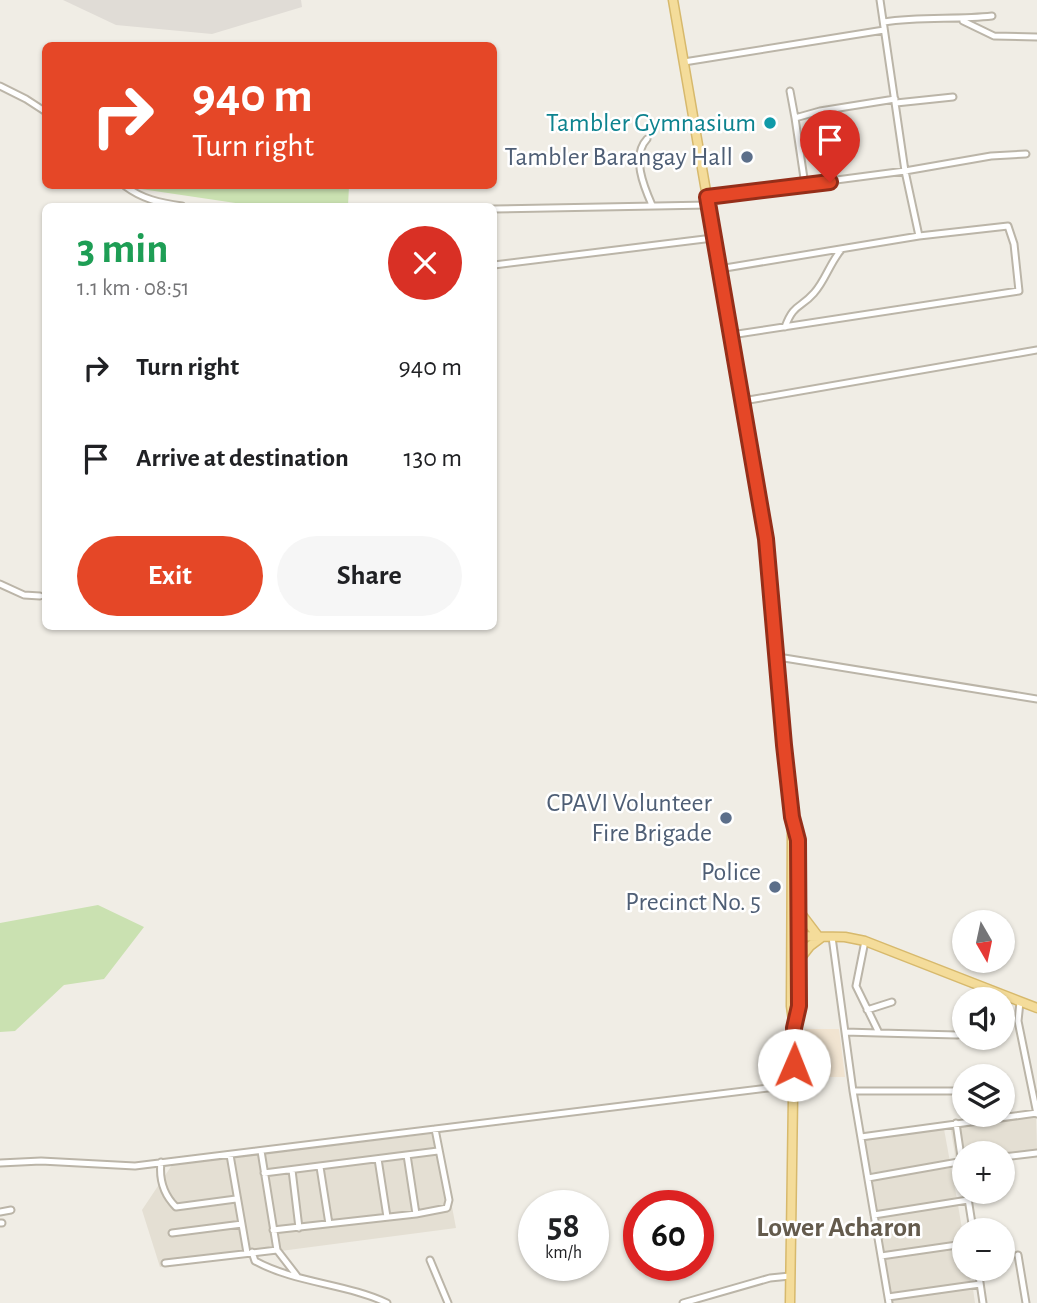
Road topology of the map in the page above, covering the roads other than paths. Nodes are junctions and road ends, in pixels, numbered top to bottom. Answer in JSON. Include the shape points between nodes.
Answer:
{"nodes":[{"id":1,"x":673,"y":0,"type":"edge"},
{"id":2,"x":880,"y":0,"type":"edge"},
{"id":3,"x":992,"y":16,"type":"dead end"},
{"id":4,"x":960,"y":19,"type":"junction"},
{"id":5,"x":884,"y":22,"type":"junction"},
{"id":6,"x":884,"y":30,"type":"junction"},
{"id":7,"x":1037,"y":37,"type":"edge"},
{"id":8,"x":684,"y":62,"type":"junction"},
{"id":9,"x":0,"y":86,"type":"edge"},
{"id":10,"x":790,"y":91,"type":"dead end"},
{"id":11,"x":953,"y":97,"type":"dead end"},
{"id":12,"x":896,"y":101,"type":"junction"},
{"id":13,"x":42,"y":109,"type":"edge"},
{"id":14,"x":795,"y":118,"type":"junction"},
{"id":15,"x":647,"y":139,"type":"dead end"},
{"id":16,"x":1026,"y":153,"type":"dead end"},
{"id":17,"x":905,"y":171,"type":"junction"},
{"id":18,"x":805,"y":185,"type":"junction"},
{"id":19,"x":129,"y":189,"type":"edge"},
{"id":20,"x":708,"y":201,"type":"junction"},
{"id":21,"x":164,"y":203,"type":"edge"},
{"id":22,"x":652,"y":205,"type":"junction"},
{"id":23,"x":497,"y":209,"type":"edge"},
{"id":24,"x":919,"y":236,"type":"junction"},
{"id":25,"x":713,"y":238,"type":"junction"},
{"id":26,"x":841,"y":250,"type":"junction"},
{"id":27,"x":497,"y":265,"type":"edge"},
{"id":28,"x":719,"y":269,"type":"junction"},
{"id":29,"x":785,"y":327,"type":"junction"},
{"id":30,"x":731,"y":335,"type":"junction"},
{"id":31,"x":1037,"y":350,"type":"edge"},
{"id":32,"x":743,"y":401,"type":"junction"},
{"id":33,"x":0,"y":584,"type":"edge"},
{"id":34,"x":40,"y":596,"type":"dead end"},
{"id":35,"x":778,"y":657,"type":"junction"},
{"id":36,"x":1037,"y":699,"type":"edge"},
{"id":37,"x":792,"y":817,"type":"junction"},
{"id":38,"x":799,"y":911,"type":"junction"},
{"id":39,"x":795,"y":936,"type":"junction"},
{"id":40,"x":820,"y":936,"type":"junction"},
{"id":41,"x":832,"y":937,"type":"junction"},
{"id":42,"x":864,"y":941,"type":"junction"},
{"id":43,"x":799,"y":960,"type":"junction"},
{"id":44,"x":984,"y":987,"type":"edge"},
{"id":45,"x":1015,"y":1000,"type":"edge"},
{"id":46,"x":892,"y":1002,"type":"dead end"},
{"id":47,"x":1020,"y":1002,"type":"junction"},
{"id":48,"x":1037,"y":1008,"type":"edge"},
{"id":49,"x":867,"y":1010,"type":"junction"},
{"id":50,"x":794,"y":1028,"type":"junction"},
{"id":51,"x":845,"y":1032,"type":"junction"},
{"id":52,"x":878,"y":1032,"type":"junction"},
{"id":53,"x":952,"y":1035,"type":"edge"},
{"id":54,"x":793,"y":1085,"type":"junction"},
{"id":55,"x":853,"y":1091,"type":"junction"},
{"id":56,"x":952,"y":1091,"type":"edge"},
{"id":57,"x":1037,"y":1113,"type":"edge"},
{"id":58,"x":1015,"y":1116,"type":"edge"},
{"id":59,"x":952,"y":1125,"type":"edge"},
{"id":60,"x":435,"y":1129,"type":"junction"},
{"id":61,"x":861,"y":1137,"type":"junction"},
{"id":62,"x":261,"y":1151,"type":"junction"},
{"id":63,"x":438,"y":1151,"type":"junction"},
{"id":64,"x":1037,"y":1153,"type":"edge"},
{"id":65,"x":230,"y":1155,"type":"junction"},
{"id":66,"x":407,"y":1155,"type":"junction"},
{"id":67,"x":1015,"y":1156,"type":"edge"},
{"id":68,"x":378,"y":1159,"type":"junction"},
{"id":69,"x":161,"y":1162,"type":"junction"},
{"id":70,"x":0,"y":1163,"type":"edge"},
{"id":71,"x":952,"y":1163,"type":"edge"},
{"id":72,"x":320,"y":1167,"type":"junction"},
{"id":73,"x":292,"y":1170,"type":"junction"},
{"id":74,"x":264,"y":1173,"type":"junction"},
{"id":75,"x":868,"y":1178,"type":"junction"},
{"id":76,"x":236,"y":1199,"type":"junction"},
{"id":77,"x":952,"y":1203,"type":"edge"},
{"id":78,"x":11,"y":1210,"type":"dead end"},
{"id":79,"x":0,"y":1212,"type":"edge"},
{"id":80,"x":416,"y":1214,"type":"junction"},
{"id":81,"x":874,"y":1215,"type":"junction"},
{"id":82,"x":387,"y":1217,"type":"junction"},
{"id":83,"x":242,"y":1224,"type":"junction"},
{"id":84,"x":329,"y":1224,"type":"junction"},
{"id":85,"x":299,"y":1228,"type":"junction"},
{"id":86,"x":273,"y":1230,"type":"junction"},
{"id":87,"x":172,"y":1233,"type":"dead end"},
{"id":88,"x":952,"y":1246,"type":"edge"},
{"id":89,"x":277,"y":1250,"type":"junction"},
{"id":90,"x":250,"y":1253,"type":"junction"},
{"id":91,"x":1018,"y":1255,"type":"dead end"},
{"id":92,"x":880,"y":1256,"type":"junction"},
{"id":93,"x":430,"y":1260,"type":"dead end"},
{"id":94,"x":165,"y":1263,"type":"dead end"},
{"id":95,"x":298,"y":1276,"type":"junction"},
{"id":96,"x":790,"y":1276,"type":"junction"},
{"id":97,"x":980,"y":1281,"type":"edge"},
{"id":98,"x":980,"y":1284,"type":"junction"},
{"id":99,"x":888,"y":1300,"type":"edge"},
{"id":100,"x":387,"y":1303,"type":"edge"},
{"id":101,"x":448,"y":1303,"type":"edge"},
{"id":102,"x":683,"y":1303,"type":"edge"},
{"id":103,"x":790,"y":1303,"type":"edge"},
{"id":104,"x":984,"y":1303,"type":"edge"},
{"id":105,"x":1026,"y":1303,"type":"edge"}],
"edges":[{"from":1,"to":8,"type":"main road"},
{"from":2,"to":5,"type":"street"},
{"from":3,"to":4,"type":"street"},
{"from":4,"to":5,"type":"street"},
{"from":4,"to":7,"type":"street","via":[[994,36]]},
{"from":5,"to":6,"type":"street"},
{"from":6,"to":8,"type":"street"},
{"from":6,"to":12,"type":"street"},
{"from":8,"to":20,"type":"main road"},
{"from":9,"to":13,"type":"street"},
{"from":10,"to":14,"type":"street"},
{"from":11,"to":12,"type":"street"},
{"from":12,"to":14,"type":"street"},
{"from":12,"to":17,"type":"street"},
{"from":14,"to":18,"type":"street"},
{"from":15,"to":22,"type":"street","via":[[639,152]]},
{"from":16,"to":17,"type":"street"},
{"from":17,"to":18,"type":"street"},
{"from":17,"to":24,"type":"street"},
{"from":18,"to":20,"type":"street"},
{"from":19,"to":21,"type":"street"},
{"from":20,"to":22,"type":"street"},
{"from":20,"to":25,"type":"main road"},
{"from":22,"to":23,"type":"street"},
{"from":24,"to":26,"type":"street"},
{"from":24,"to":29,"type":"street","via":[[1008,226],[1019,291]]},
{"from":25,"to":27,"type":"street"},
{"from":25,"to":28,"type":"main road"},
{"from":26,"to":28,"type":"street"},
{"from":26,"to":29,"type":"street","via":[[816,291],[794,308]]},
{"from":28,"to":30,"type":"main road"},
{"from":29,"to":30,"type":"street"},
{"from":30,"to":32,"type":"main road"},
{"from":31,"to":32,"type":"street"},
{"from":32,"to":35,"type":"main road","via":[[766,539]]},
{"from":33,"to":34,"type":"street","via":[[24,595]]},
{"from":35,"to":36,"type":"street"},
{"from":35,"to":37,"type":"main road"},
{"from":37,"to":38,"type":"main road","via":[[798,840]]},
{"from":37,"to":39,"type":"main road"},
{"from":38,"to":39,"type":"main road"},
{"from":38,"to":40,"type":"main road"},
{"from":39,"to":40,"type":"main road"},
{"from":39,"to":43,"type":"main road"},
{"from":39,"to":50,"type":"main road"},
{"from":40,"to":41,"type":"main road"},
{"from":40,"to":43,"type":"main road"},
{"from":41,"to":42,"type":"main road"},
{"from":41,"to":51,"type":"street"},
{"from":42,"to":44,"type":"main road"},
{"from":42,"to":49,"type":"street","via":[[856,986]]},
{"from":43,"to":50,"type":"main road"},
{"from":45,"to":47,"type":"main road"},
{"from":46,"to":49,"type":"street"},
{"from":47,"to":48,"type":"main road"},
{"from":47,"to":57,"type":"street","via":[[1018,1021]]},
{"from":49,"to":52,"type":"street"},
{"from":50,"to":54,"type":"main road"},
{"from":51,"to":52,"type":"street"},
{"from":51,"to":55,"type":"street"},
{"from":52,"to":53,"type":"street"},
{"from":54,"to":60,"type":"street"},
{"from":54,"to":96,"type":"main road"},
{"from":55,"to":56,"type":"street"},
{"from":55,"to":61,"type":"street"},
{"from":57,"to":58,"type":"street"},
{"from":59,"to":61,"type":"street"},
{"from":60,"to":62,"type":"street"},
{"from":60,"to":63,"type":"street"},
{"from":61,"to":75,"type":"street"},
{"from":62,"to":65,"type":"street"},
{"from":62,"to":74,"type":"street"},
{"from":63,"to":66,"type":"street"},
{"from":63,"to":80,"type":"street","via":[[448,1206]]},
{"from":64,"to":67,"type":"street"},
{"from":65,"to":69,"type":"street"},
{"from":65,"to":76,"type":"street"},
{"from":66,"to":68,"type":"street"},
{"from":66,"to":80,"type":"street"},
{"from":68,"to":72,"type":"street"},
{"from":68,"to":82,"type":"street"},
{"from":69,"to":70,"type":"street","via":[[135,1166]]},
{"from":69,"to":76,"type":"street","via":[[164,1187],[176,1207]]},
{"from":71,"to":75,"type":"street"},
{"from":72,"to":73,"type":"street"},
{"from":72,"to":84,"type":"street"},
{"from":73,"to":74,"type":"street"},
{"from":73,"to":85,"type":"street"},
{"from":74,"to":86,"type":"street"},
{"from":75,"to":81,"type":"street"},
{"from":76,"to":83,"type":"street"},
{"from":77,"to":81,"type":"street"},
{"from":78,"to":79,"type":"street"},
{"from":80,"to":82,"type":"street"},
{"from":81,"to":92,"type":"street"},
{"from":82,"to":84,"type":"street"},
{"from":83,"to":87,"type":"street"},
{"from":83,"to":90,"type":"street"},
{"from":84,"to":85,"type":"street"},
{"from":85,"to":86,"type":"street"},
{"from":86,"to":89,"type":"street"},
{"from":88,"to":92,"type":"street"},
{"from":89,"to":90,"type":"street"},
{"from":89,"to":95,"type":"street"},
{"from":90,"to":94,"type":"street"},
{"from":90,"to":95,"type":"street","via":[[256,1262]]},
{"from":91,"to":105,"type":"street"},
{"from":92,"to":99,"type":"street"},
{"from":93,"to":101,"type":"street"},
{"from":95,"to":100,"type":"street"},
{"from":96,"to":102,"type":"street"},
{"from":96,"to":103,"type":"main road"},
{"from":97,"to":98,"type":"street"},
{"from":98,"to":99,"type":"street"},
{"from":98,"to":104,"type":"street"}]}
